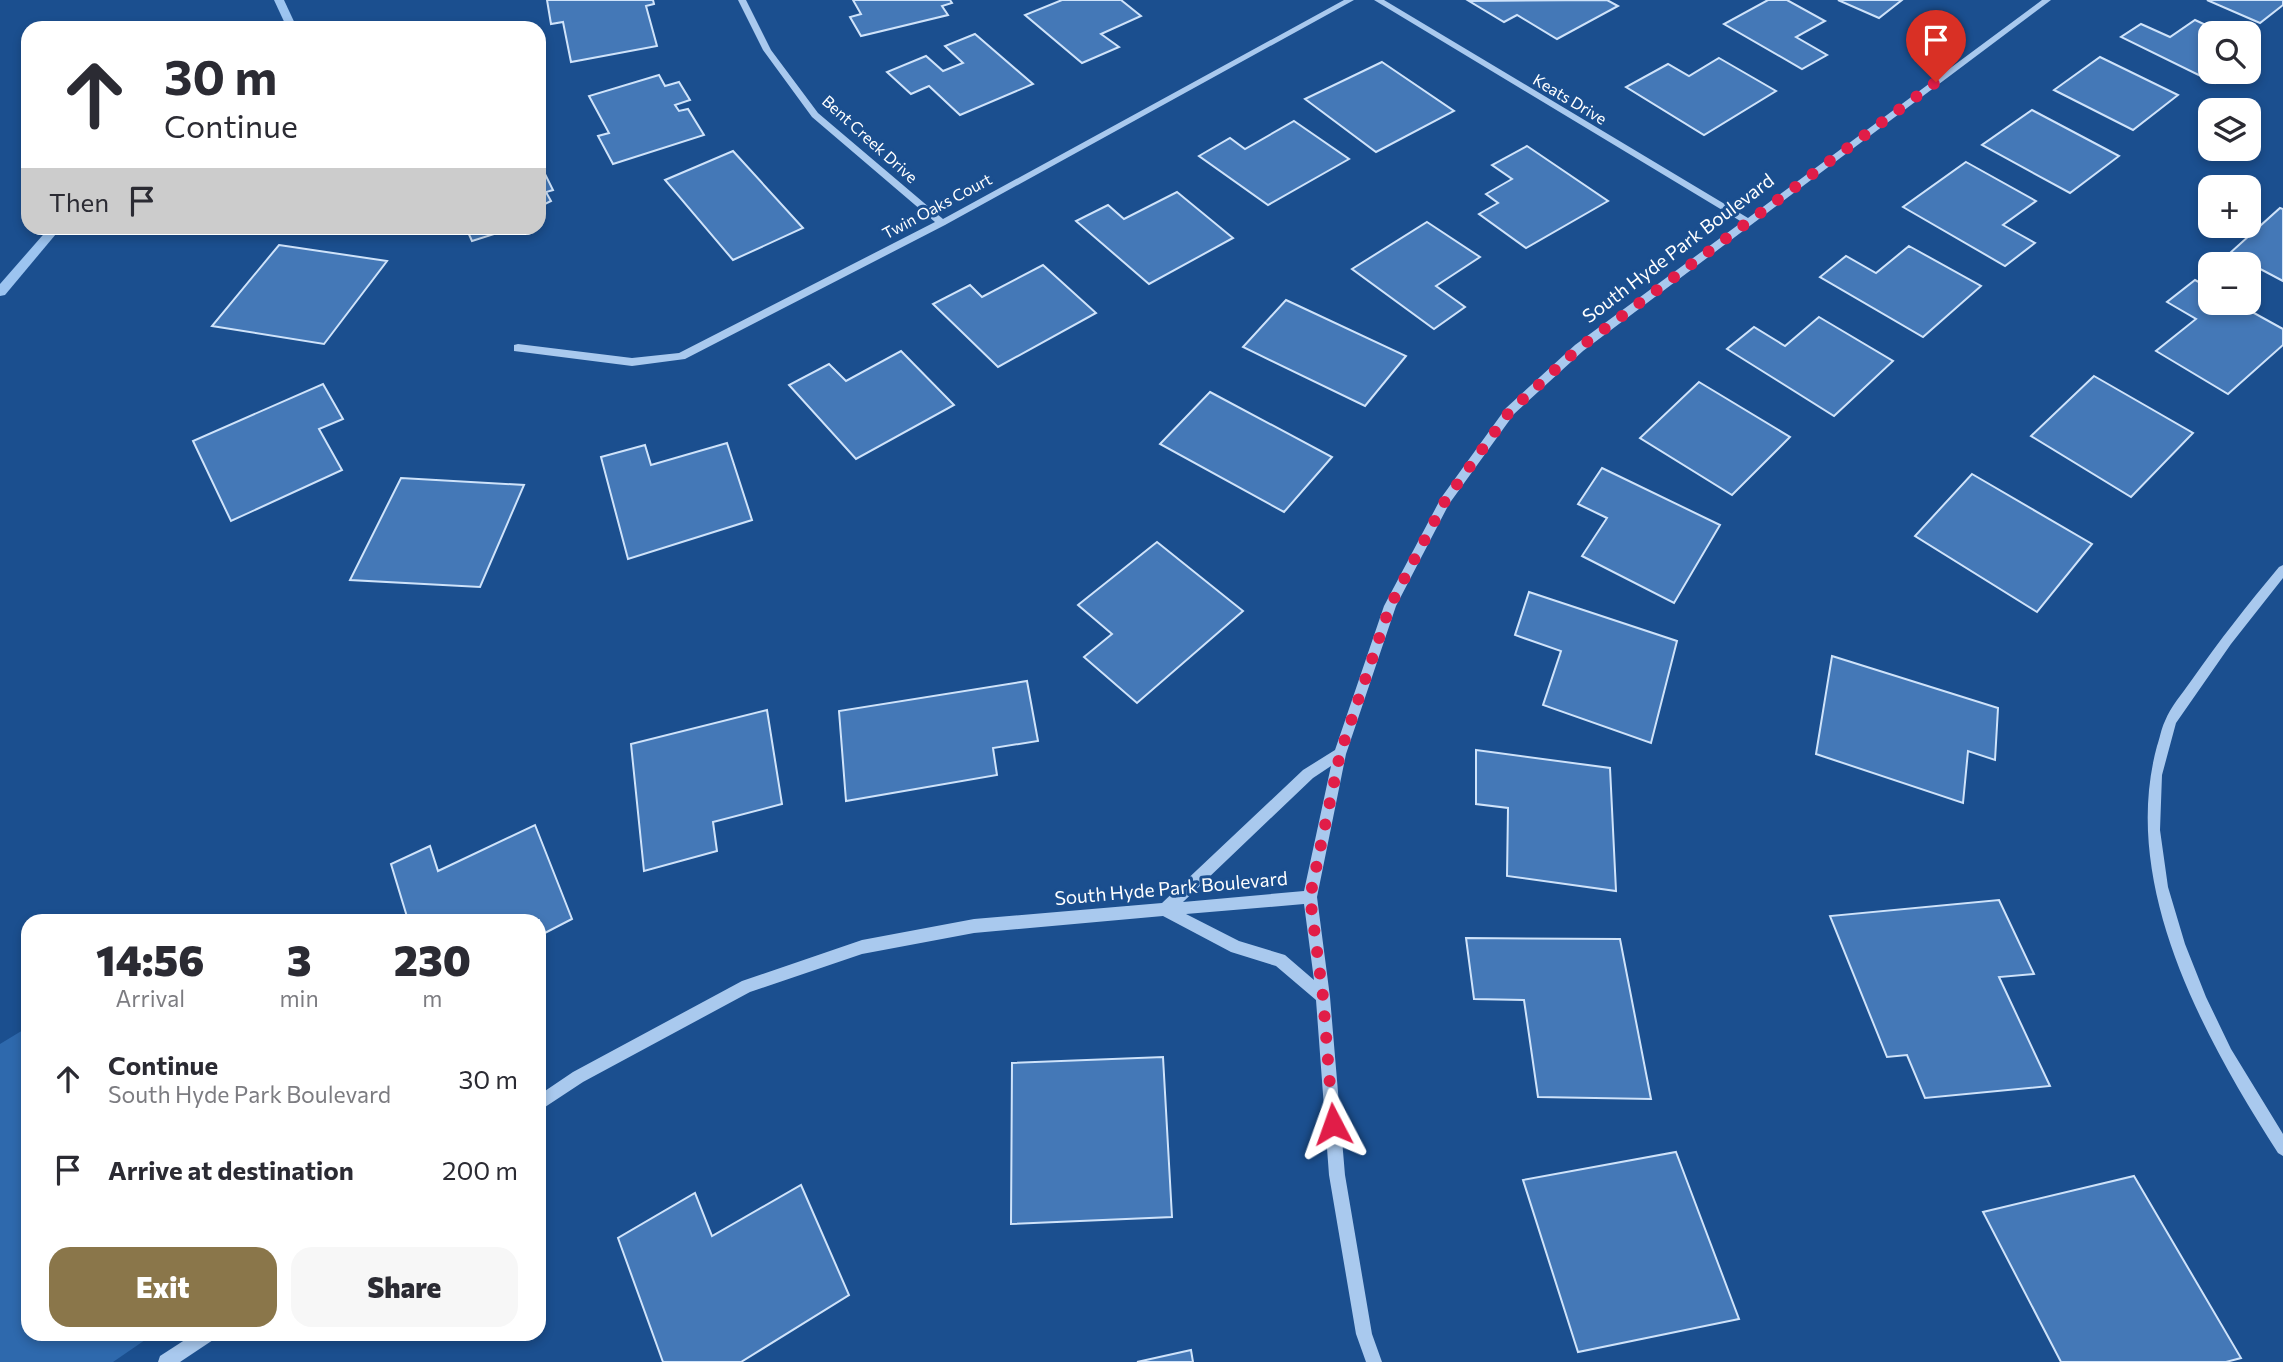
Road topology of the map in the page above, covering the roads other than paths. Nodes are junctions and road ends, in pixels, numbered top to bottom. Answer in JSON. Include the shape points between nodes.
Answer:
{"nodes":[{"id":1,"x":742,"y":0,"type":"edge"},
{"id":2,"x":1350,"y":0,"type":"edge"},
{"id":3,"x":1378,"y":0,"type":"edge"},
{"id":4,"x":2047,"y":0,"type":"edge"},
{"id":5,"x":1748,"y":222,"type":"junction"},
{"id":6,"x":942,"y":223,"type":"junction"},
{"id":7,"x":518,"y":348,"type":"dead end"},
{"id":8,"x":2283,"y":570,"type":"edge"},
{"id":9,"x":1340,"y":754,"type":"junction"},
{"id":10,"x":1310,"y":897,"type":"junction"},
{"id":11,"x":1165,"y":910,"type":"junction"},
{"id":12,"x":1323,"y":997,"type":"junction"},
{"id":13,"x":546,"y":1099,"type":"edge"},
{"id":14,"x":2283,"y":1148,"type":"edge"},
{"id":15,"x":197,"y":1341,"type":"edge"},
{"id":16,"x":166,"y":1362,"type":"edge"},
{"id":17,"x":1374,"y":1362,"type":"edge"}],
"edges":[{"from":1,"to":6,"type":"street","name":"Bent Creek Drive","via":[[767,50],[815,115]]},
{"from":2,"to":6,"type":"street","name":"Twin Oaks Court"},
{"from":3,"to":5,"type":"street","name":"Keats Drive"},
{"from":4,"to":5,"type":"street","name":"South Hyde Park Boulevard"},
{"from":5,"to":9,"type":"street","name":"South Hyde Park Boulevard","via":[[1579,348],[1510,411],[1445,501],[1390,606]]},
{"from":6,"to":7,"type":"street","name":"Twin Oaks Court","via":[[681,356],[632,362]]},
{"from":8,"to":14,"type":"street","via":[[2232,632],[2171,722],[2156,773],[2152,842],[2168,914],[2195,989]]},
{"from":9,"to":10,"type":"street","name":"South Hyde Park Boulevard"},
{"from":9,"to":11,"type":"street","via":[[1308,774]]},
{"from":10,"to":11,"type":"street","name":"South Hyde Park Boulevard"},
{"from":10,"to":12,"type":"street"},
{"from":11,"to":12,"type":"street","via":[[1236,947],[1280,960]]},
{"from":11,"to":13,"type":"street","name":"South Hyde Park Boulevard","via":[[974,926],[862,947],[747,986],[578,1077]]},
{"from":12,"to":17,"type":"street","via":[[1337,1174],[1364,1334]]},
{"from":15,"to":16,"type":"street"}]}
